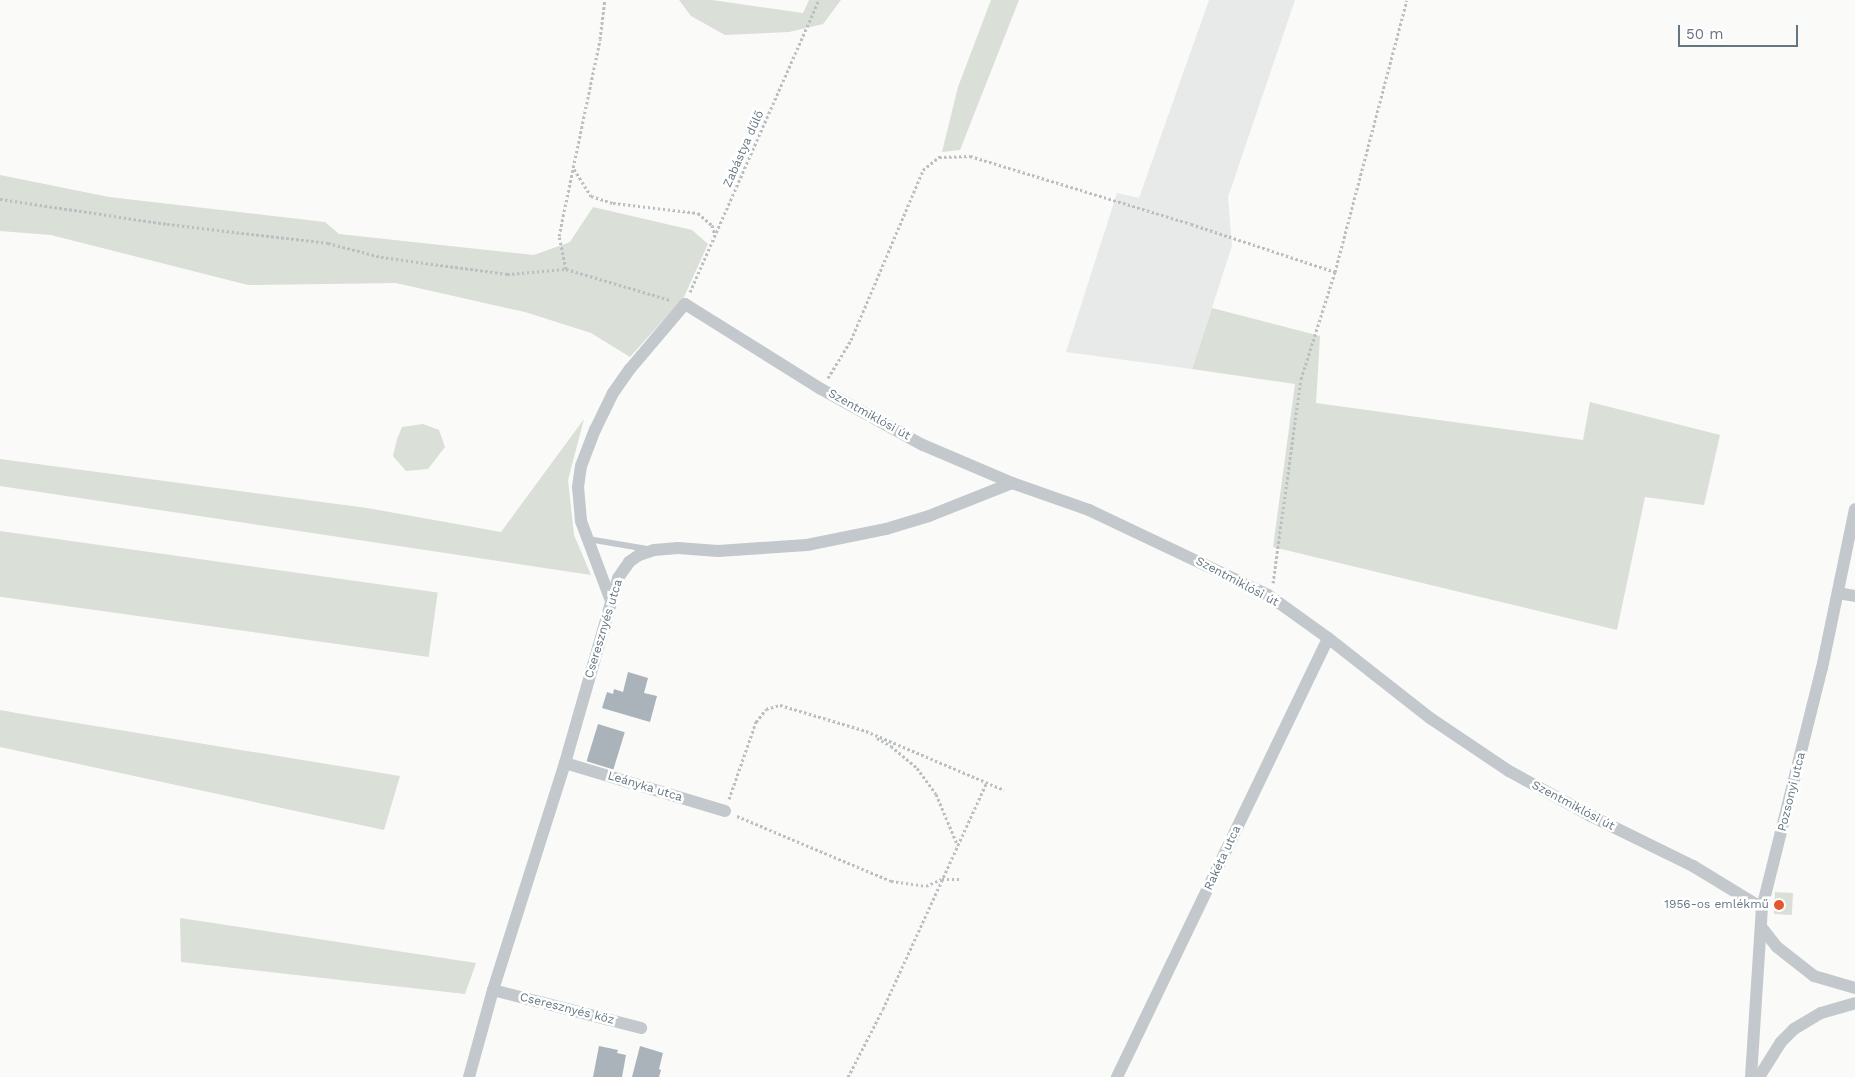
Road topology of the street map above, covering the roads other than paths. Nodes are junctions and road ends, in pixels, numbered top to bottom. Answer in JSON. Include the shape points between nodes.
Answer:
{"nodes":[{"id":1,"x":1012,"y":483,"type":"junction"},
{"id":2,"x":1855,"y":509,"type":"edge"},
{"id":3,"x":587,"y":539,"type":"junction"},
{"id":4,"x":654,"y":550,"type":"junction"},
{"id":5,"x":1838,"y":593,"type":"junction"},
{"id":6,"x":1855,"y":596,"type":"edge"},
{"id":7,"x":611,"y":601,"type":"junction"},
{"id":8,"x":1328,"y":638,"type":"junction"},
{"id":9,"x":565,"y":762,"type":"junction"},
{"id":10,"x":725,"y":811,"type":"road end"},
{"id":11,"x":1762,"y":908,"type":"junction"},
{"id":12,"x":1762,"y":928,"type":"junction"},
{"id":13,"x":1855,"y":988,"type":"edge"},
{"id":14,"x":492,"y":990,"type":"junction"},
{"id":15,"x":1855,"y":1003,"type":"edge"},
{"id":16,"x":642,"y":1028,"type":"dead end"},
{"id":17,"x":469,"y":1077,"type":"edge"},
{"id":18,"x":1117,"y":1077,"type":"edge"},
{"id":19,"x":1751,"y":1077,"type":"edge"},
{"id":20,"x":1759,"y":1077,"type":"edge"}],
"edges":[{"from":1,"to":3,"type":"street","name":"Szentmiklósi út","via":[[923,445],[821,389],[685,304],[630,369],[613,393],[595,430],[581,466],[578,487],[581,522]]},
{"from":1,"to":4,"type":"street","name":"Cseresznyés utca","via":[[929,516],[807,546],[718,551]]},
{"from":1,"to":8,"type":"street","name":"Szentmiklósi út","via":[[1089,510],[1268,595]]},
{"from":2,"to":5,"type":"street","name":"Pozsonyi utca"},
{"from":3,"to":4,"type":"lane"},
{"from":3,"to":7,"type":"street"},
{"from":4,"to":7,"type":"street","name":"Cseresznyés utca","via":[[629,562],[618,578]]},
{"from":5,"to":6,"type":"street"},
{"from":5,"to":11,"type":"street","name":"Pozsonyi utca"},
{"from":7,"to":9,"type":"street","name":"Cseresznyés utca"},
{"from":8,"to":11,"type":"street","name":"Szentmiklósi út","via":[[1430,718],[1509,771],[1693,866]]},
{"from":8,"to":18,"type":"street","name":"Rakéta utca"},
{"from":9,"to":10,"type":"street","name":"Leányka utca"},
{"from":9,"to":14,"type":"street","name":"Cseresznyés utca"},
{"from":11,"to":12,"type":"street","name":"Pozsonyi utca"},
{"from":12,"to":13,"type":"street","via":[[1805,971]]},
{"from":12,"to":19,"type":"street","name":"Pozsonyi utca"},
{"from":14,"to":16,"type":"street","name":"Cseresznyés köz"},
{"from":14,"to":17,"type":"street","name":"Cseresznyés utca"},
{"from":15,"to":20,"type":"street","via":[[1821,1013],[1794,1029],[1781,1042]]}]}
